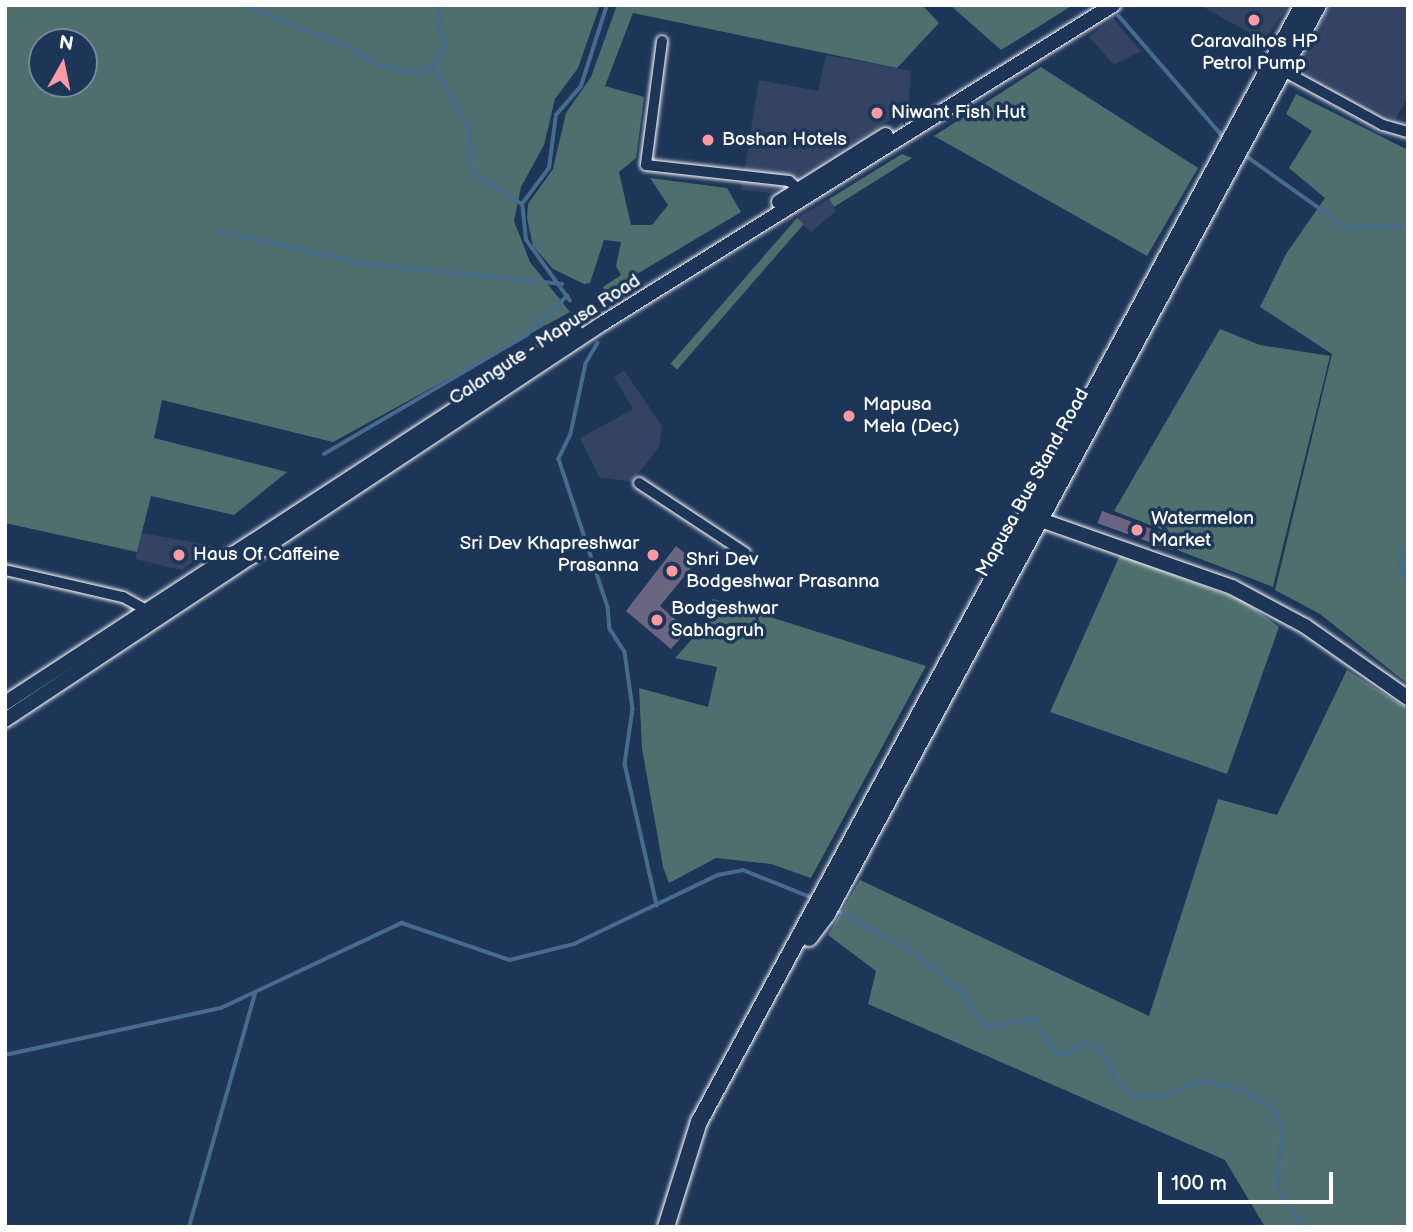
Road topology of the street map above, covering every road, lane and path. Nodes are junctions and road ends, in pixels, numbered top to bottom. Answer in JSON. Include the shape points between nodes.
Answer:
{"nodes":[{"id":1,"x":1098,"y":5,"type":"edge"},
{"id":2,"x":1113,"y":5,"type":"edge"},
{"id":3,"x":1303,"y":5,"type":"edge"},
{"id":4,"x":1318,"y":5,"type":"edge"},
{"id":5,"x":662,"y":41,"type":"dead end"},
{"id":6,"x":1282,"y":69,"type":"junction"},
{"id":7,"x":1408,"y":132,"type":"edge"},
{"id":8,"x":802,"y":193,"type":"junction"},
{"id":9,"x":639,"y":483,"type":"dead end"},
{"id":10,"x":1031,"y":516,"type":"junction"},
{"id":11,"x":745,"y":553,"type":"dead end"},
{"id":12,"x":5,"y":570,"type":"edge"},
{"id":13,"x":153,"y":613,"type":"junction"},
{"id":14,"x":1408,"y":698,"type":"edge"},
{"id":15,"x":5,"y":704,"type":"edge"},
{"id":16,"x":5,"y":720,"type":"edge"},
{"id":17,"x":666,"y":1227,"type":"edge"}],
"edges":[{"from":1,"to":8,"type":"main road","name":"Calangute - Mapusa Road"},
{"from":2,"to":8,"type":"main road","name":"Calangute - Mapusa Road"},
{"from":3,"to":10,"type":"main road","name":"Mapusa Bus Stand Road"},
{"from":4,"to":6,"type":"main road","name":"Mapusa Bus Stand Road"},
{"from":5,"to":8,"type":"street","via":[[646,165],[789,181]]},
{"from":6,"to":7,"type":"street","via":[[1383,125]]},
{"from":6,"to":10,"type":"main road","name":"Mapusa Bus Stand Road"},
{"from":8,"to":13,"type":"main road","name":"Calangute - Mapusa Road"},
{"from":9,"to":11,"type":"street"},
{"from":10,"to":14,"type":"main road","via":[[1232,587],[1305,626]]},
{"from":10,"to":17,"type":"main road","name":"Mapusa Bus Stand Road","via":[[699,1122]]},
{"from":12,"to":13,"type":"street","via":[[123,597]]},
{"from":13,"to":15,"type":"main road","name":"Calangute - Mapusa Road"},
{"from":13,"to":16,"type":"main road","name":"Calangute - Mapusa Road"}]}
